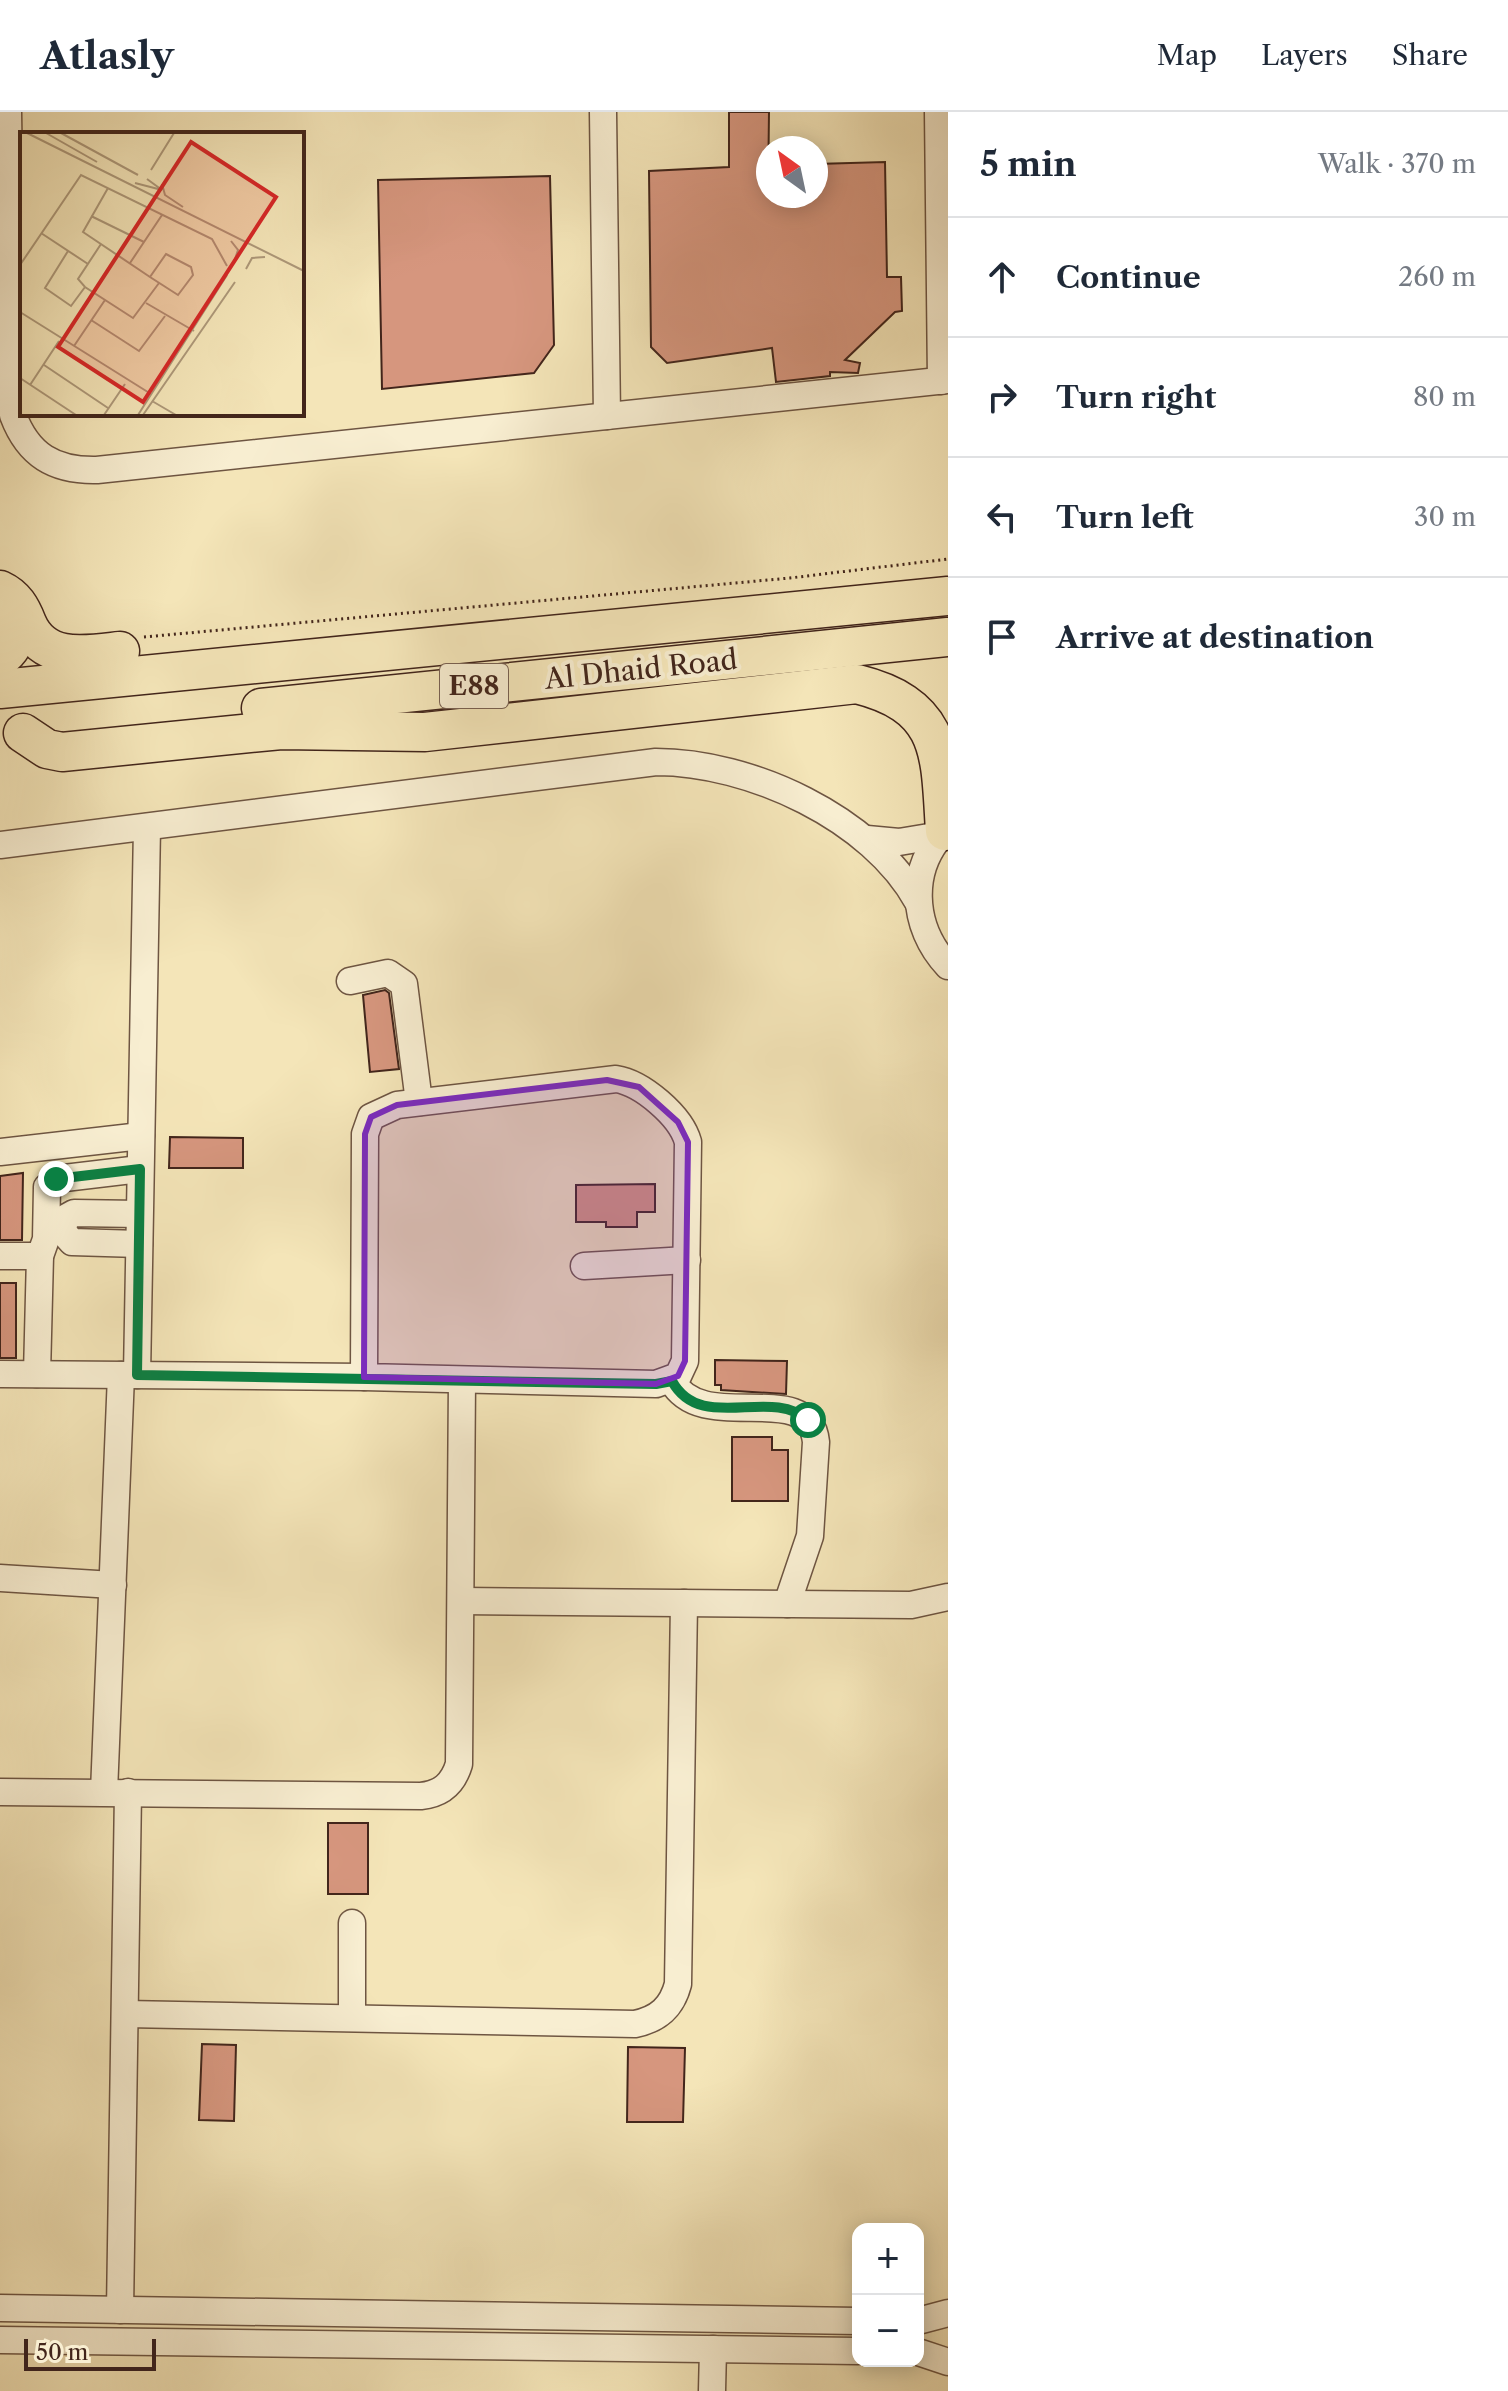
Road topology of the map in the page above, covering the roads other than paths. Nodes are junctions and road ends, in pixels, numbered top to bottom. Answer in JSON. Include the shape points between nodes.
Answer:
{"nodes":[{"id":1,"x":8,"y":112,"type":"edge"},
{"id":2,"x":603,"y":112,"type":"edge"},
{"id":3,"x":938,"y":112,"type":"edge"},
{"id":4,"x":4,"y":140,"type":"edge"},
{"id":5,"x":945,"y":381,"type":"edge"},
{"id":6,"x":607,"y":416,"type":"junction"},
{"id":7,"x":0,"y":590,"type":"edge"},
{"id":8,"x":948,"y":596,"type":"edge"},
{"id":9,"x":0,"y":601,"type":"edge"},
{"id":10,"x":948,"y":637,"type":"edge"},
{"id":11,"x":0,"y":658,"type":"edge"},
{"id":12,"x":267,"y":661,"type":"junction"},
{"id":13,"x":0,"y":689,"type":"edge"},
{"id":14,"x":11,"y":734,"type":"edge"},
{"id":15,"x":147,"y":827,"type":"junction"},
{"id":16,"x":945,"y":831,"type":"edge"},
{"id":17,"x":867,"y":839,"type":"junction"},
{"id":18,"x":0,"y":845,"type":"edge"},
{"id":19,"x":918,"y":902,"type":"junction"},
{"id":20,"x":948,"y":966,"type":"edge"},
{"id":21,"x":350,"y":981,"type":"dead end"},
{"id":22,"x":419,"y":1102,"type":"junction"},
{"id":23,"x":141,"y":1136,"type":"junction"},
{"id":24,"x":0,"y":1152,"type":"edge"},
{"id":25,"x":140,"y":1169,"type":"junction"},
{"id":26,"x":139,"y":1214,"type":"junction"},
{"id":27,"x":139,"y":1244,"type":"junction"},
{"id":28,"x":0,"y":1256,"type":"edge"},
{"id":29,"x":40,"y":1256,"type":"junction"},
{"id":30,"x":687,"y":1260,"type":"junction"},
{"id":31,"x":584,"y":1266,"type":"dead end"},
{"id":32,"x":0,"y":1374,"type":"edge"},
{"id":33,"x":37,"y":1374,"type":"junction"},
{"id":34,"x":129,"y":1375,"type":"junction"},
{"id":35,"x":364,"y":1377,"type":"junction"},
{"id":36,"x":462,"y":1380,"type":"junction"},
{"id":37,"x":672,"y":1381,"type":"junction"},
{"id":38,"x":0,"y":1578,"type":"edge"},
{"id":39,"x":113,"y":1585,"type":"junction"},
{"id":40,"x":948,"y":1597,"type":"edge"},
{"id":41,"x":461,"y":1601,"type":"junction"},
{"id":42,"x":684,"y":1603,"type":"junction"},
{"id":43,"x":787,"y":1604,"type":"junction"},
{"id":44,"x":911,"y":1605,"type":"junction"},
{"id":45,"x":948,"y":1614,"type":"edge"},
{"id":46,"x":0,"y":1792,"type":"edge"},
{"id":47,"x":116,"y":1792,"type":"junction"},
{"id":48,"x":352,"y":1923,"type":"dead end"},
{"id":49,"x":126,"y":2014,"type":"junction"},
{"id":50,"x":352,"y":2017,"type":"junction"},
{"id":51,"x":0,"y":2308,"type":"edge"},
{"id":52,"x":120,"y":2310,"type":"junction"},
{"id":53,"x":948,"y":2313,"type":"edge"},
{"id":54,"x":924,"y":2319,"type":"edge"},
{"id":55,"x":852,"y":2321,"type":"edge"},
{"id":56,"x":0,"y":2340,"type":"edge"},
{"id":57,"x":713,"y":2349,"type":"junction"},
{"id":58,"x":852,"y":2351,"type":"edge"},
{"id":59,"x":924,"y":2354,"type":"edge"},
{"id":60,"x":948,"y":2362,"type":"edge"},
{"id":61,"x":712,"y":2391,"type":"edge"}],
"edges":[{"from":1,"to":4,"type":"street"},
{"from":2,"to":6,"type":"street"},
{"from":3,"to":5,"type":"street"},
{"from":4,"to":6,"type":"street","via":[[13,415],[35,453],[53,464],[97,470]]},
{"from":5,"to":6,"type":"street"},
{"from":7,"to":12,"type":"highway","via":[[20,607],[35,637],[64,655],[203,643],[225,645]]},
{"from":8,"to":12,"type":"highway","name":"Al Dhaid Road","number":"E88"},
{"from":9,"to":11,"type":"highway","via":[[15,619],[16,631]]},
{"from":10,"to":14,"type":"highway","name":"Al Dhaid Road","number":"E88"},
{"from":12,"to":13,"type":"highway","name":"Al Dhaid Road","number":"E88"},
{"from":14,"to":16,"type":"highway","via":[[62,752],[281,730],[425,732],[857,684],[903,702],[935,741],[943,765]]},
{"from":15,"to":17,"type":"street","via":[[687,762],[773,785]]},
{"from":15,"to":18,"type":"street"},
{"from":15,"to":23,"type":"street"},
{"from":16,"to":17,"type":"street","via":[[899,842]]},
{"from":16,"to":19,"type":"street","via":[[921,873]]},
{"from":17,"to":19,"type":"street","via":[[896,868]]},
{"from":19,"to":20,"type":"street","via":[[930,944]]},
{"from":21,"to":22,"type":"street","via":[[388,973],[404,984]]},
{"from":22,"to":30,"type":"street","via":[[616,1079],[632,1083],[686,1135]]},
{"from":22,"to":35,"type":"street","via":[[376,1112],[367,1126]]},
{"from":23,"to":24,"type":"street"},
{"from":23,"to":25,"type":"street"},
{"from":25,"to":26,"type":"street"},
{"from":25,"to":29,"type":"street","via":[[49,1183]]},
{"from":26,"to":27,"type":"street"},
{"from":26,"to":27,"type":"street","via":[[74,1213],[65,1218],[63,1232],[72,1242]]},
{"from":27,"to":34,"type":"street"},
{"from":28,"to":29,"type":"street"},
{"from":29,"to":33,"type":"street"},
{"from":30,"to":31,"type":"street"},
{"from":30,"to":37,"type":"street","via":[[685,1361]]},
{"from":32,"to":33,"type":"street"},
{"from":33,"to":34,"type":"street"},
{"from":34,"to":35,"type":"street"},
{"from":34,"to":39,"type":"street"},
{"from":35,"to":36,"type":"street"},
{"from":36,"to":37,"type":"street"},
{"from":36,"to":41,"type":"street"},
{"from":37,"to":43,"type":"street","via":[[698,1405],[788,1409],[812,1427],[816,1442],[810,1536]]},
{"from":38,"to":39,"type":"street"},
{"from":39,"to":47,"type":"street"},
{"from":40,"to":44,"type":"street"},
{"from":41,"to":42,"type":"street"},
{"from":41,"to":47,"type":"street","via":[[459,1764],[442,1791],[421,1796]]},
{"from":42,"to":43,"type":"street"},
{"from":42,"to":50,"type":"street","via":[[678,1984],[668,2007],[635,2024]]},
{"from":43,"to":44,"type":"street"},
{"from":44,"to":45,"type":"street"},
{"from":46,"to":47,"type":"street"},
{"from":47,"to":49,"type":"street"},
{"from":48,"to":50,"type":"street"},
{"from":49,"to":50,"type":"street"},
{"from":49,"to":52,"type":"street"},
{"from":51,"to":52,"type":"street"},
{"from":52,"to":55,"type":"street"},
{"from":53,"to":54,"type":"street"},
{"from":56,"to":57,"type":"street"},
{"from":57,"to":58,"type":"street"},
{"from":57,"to":61,"type":"street"},
{"from":59,"to":60,"type":"street"}]}
